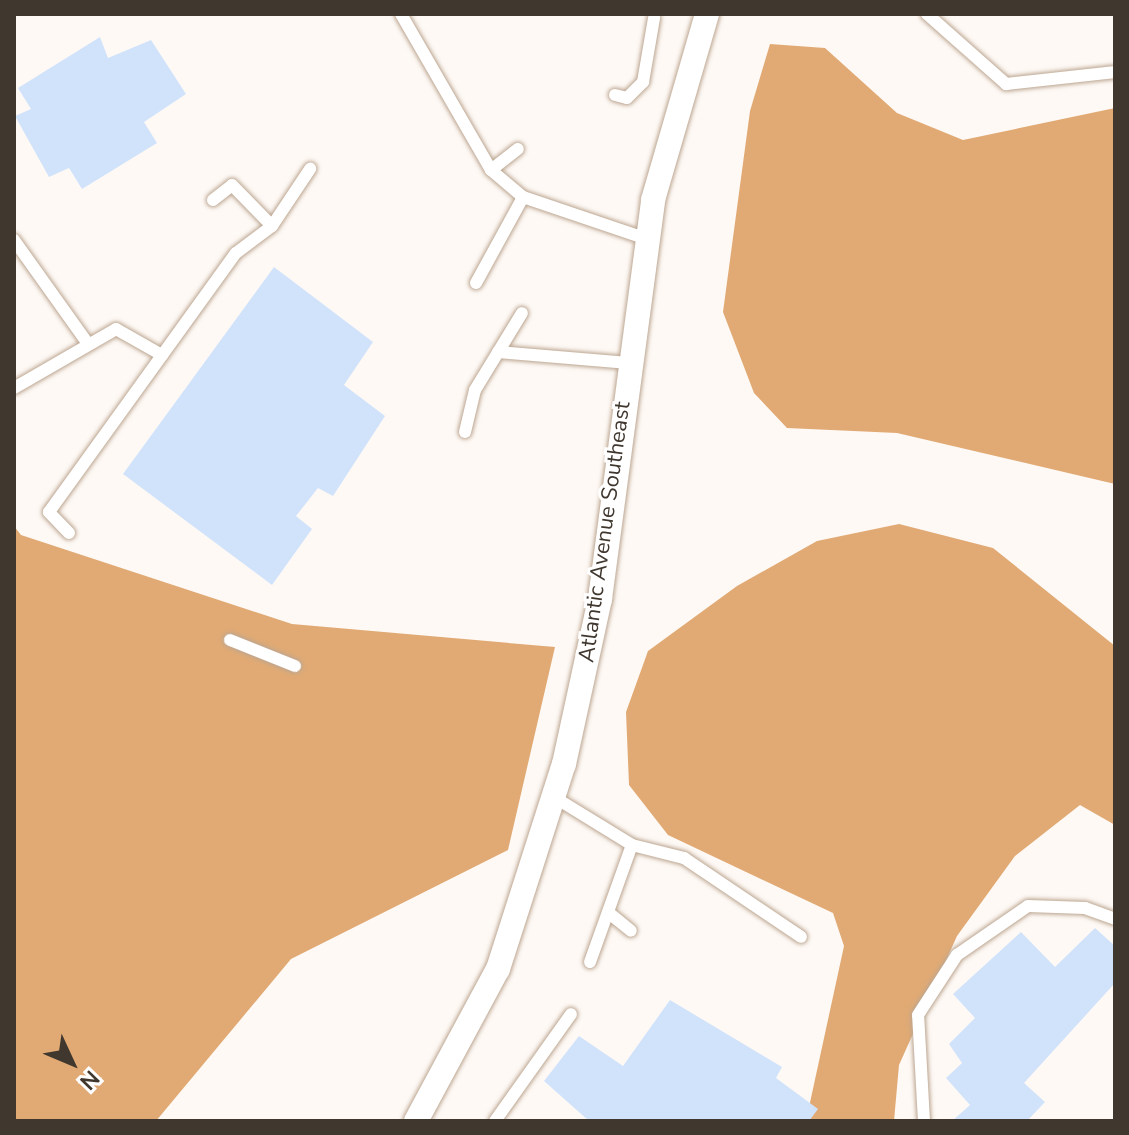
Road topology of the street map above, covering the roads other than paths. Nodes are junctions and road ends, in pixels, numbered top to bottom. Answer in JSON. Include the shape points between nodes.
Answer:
{"nodes":[{"id":1,"x":401,"y":14,"type":"edge"},
{"id":2,"x":707,"y":14,"type":"edge"},
{"id":3,"x":927,"y":14,"type":"edge"},
{"id":4,"x":654,"y":18,"type":"dead end"},
{"id":5,"x":1115,"y":72,"type":"edge"},
{"id":6,"x":615,"y":95,"type":"dead end"},
{"id":7,"x":518,"y":149,"type":"dead end"},
{"id":8,"x":310,"y":169,"type":"dead end"},
{"id":9,"x":491,"y":170,"type":"junction"},
{"id":10,"x":523,"y":197,"type":"junction"},
{"id":11,"x":213,"y":200,"type":"dead end"},
{"id":12,"x":272,"y":226,"type":"junction"},
{"id":13,"x":647,"y":239,"type":"junction"},
{"id":14,"x":14,"y":240,"type":"edge"},
{"id":15,"x":476,"y":283,"type":"dead end"},
{"id":16,"x":522,"y":313,"type":"dead end"},
{"id":17,"x":86,"y":341,"type":"junction"},
{"id":18,"x":498,"y":352,"type":"junction"},
{"id":19,"x":162,"y":355,"type":"junction"},
{"id":20,"x":629,"y":363,"type":"junction"},
{"id":21,"x":14,"y":388,"type":"edge"},
{"id":22,"x":465,"y":432,"type":"dead end"},
{"id":23,"x":69,"y":533,"type":"dead end"},
{"id":24,"x":230,"y":640,"type":"dead end"},
{"id":25,"x":295,"y":666,"type":"dead end"},
{"id":26,"x":554,"y":797,"type":"junction"},
{"id":27,"x":632,"y":845,"type":"junction"},
{"id":28,"x":609,"y":913,"type":"junction"},
{"id":29,"x":1115,"y":919,"type":"edge"},
{"id":30,"x":631,"y":931,"type":"dead end"},
{"id":31,"x":801,"y":937,"type":"dead end"},
{"id":32,"x":590,"y":962,"type":"dead end"},
{"id":33,"x":571,"y":1014,"type":"dead end"},
{"id":34,"x":416,"y":1121,"type":"edge"},
{"id":35,"x":495,"y":1121,"type":"edge"},
{"id":36,"x":924,"y":1121,"type":"edge"}],
"edges":[{"from":1,"to":9,"type":"lane"},
{"from":2,"to":13,"type":"street","name":"Atlantic Avenue Southeast"},
{"from":3,"to":5,"type":"lane","via":[[1006,84]]},
{"from":4,"to":6,"type":"lane","via":[[643,82],[627,98]]},
{"from":7,"to":9,"type":"lane"},
{"from":8,"to":12,"type":"lane"},
{"from":9,"to":10,"type":"lane"},
{"from":10,"to":13,"type":"lane"},
{"from":10,"to":15,"type":"lane"},
{"from":11,"to":12,"type":"lane","via":[[232,185]]},
{"from":12,"to":19,"type":"lane","via":[[236,253]]},
{"from":13,"to":20,"type":"street","name":"Atlantic Avenue Southeast"},
{"from":14,"to":17,"type":"lane"},
{"from":16,"to":18,"type":"lane"},
{"from":17,"to":19,"type":"lane","via":[[116,329]]},
{"from":17,"to":21,"type":"lane"},
{"from":18,"to":20,"type":"lane"},
{"from":18,"to":22,"type":"lane","via":[[475,390]]},
{"from":19,"to":23,"type":"lane","via":[[49,512]]},
{"from":20,"to":26,"type":"street","name":"Atlantic Avenue Southeast","via":[[600,599]]},
{"from":24,"to":25,"type":"lane"},
{"from":26,"to":27,"type":"lane"},
{"from":26,"to":34,"type":"street","name":"Atlantic Avenue Southeast","via":[[498,969]]},
{"from":27,"to":28,"type":"lane"},
{"from":27,"to":31,"type":"lane","via":[[684,858]]},
{"from":28,"to":30,"type":"lane"},
{"from":28,"to":32,"type":"lane"},
{"from":29,"to":36,"type":"lane","via":[[1085,908],[1028,906],[957,955],[918,1015]]},
{"from":33,"to":35,"type":"lane"}]}
